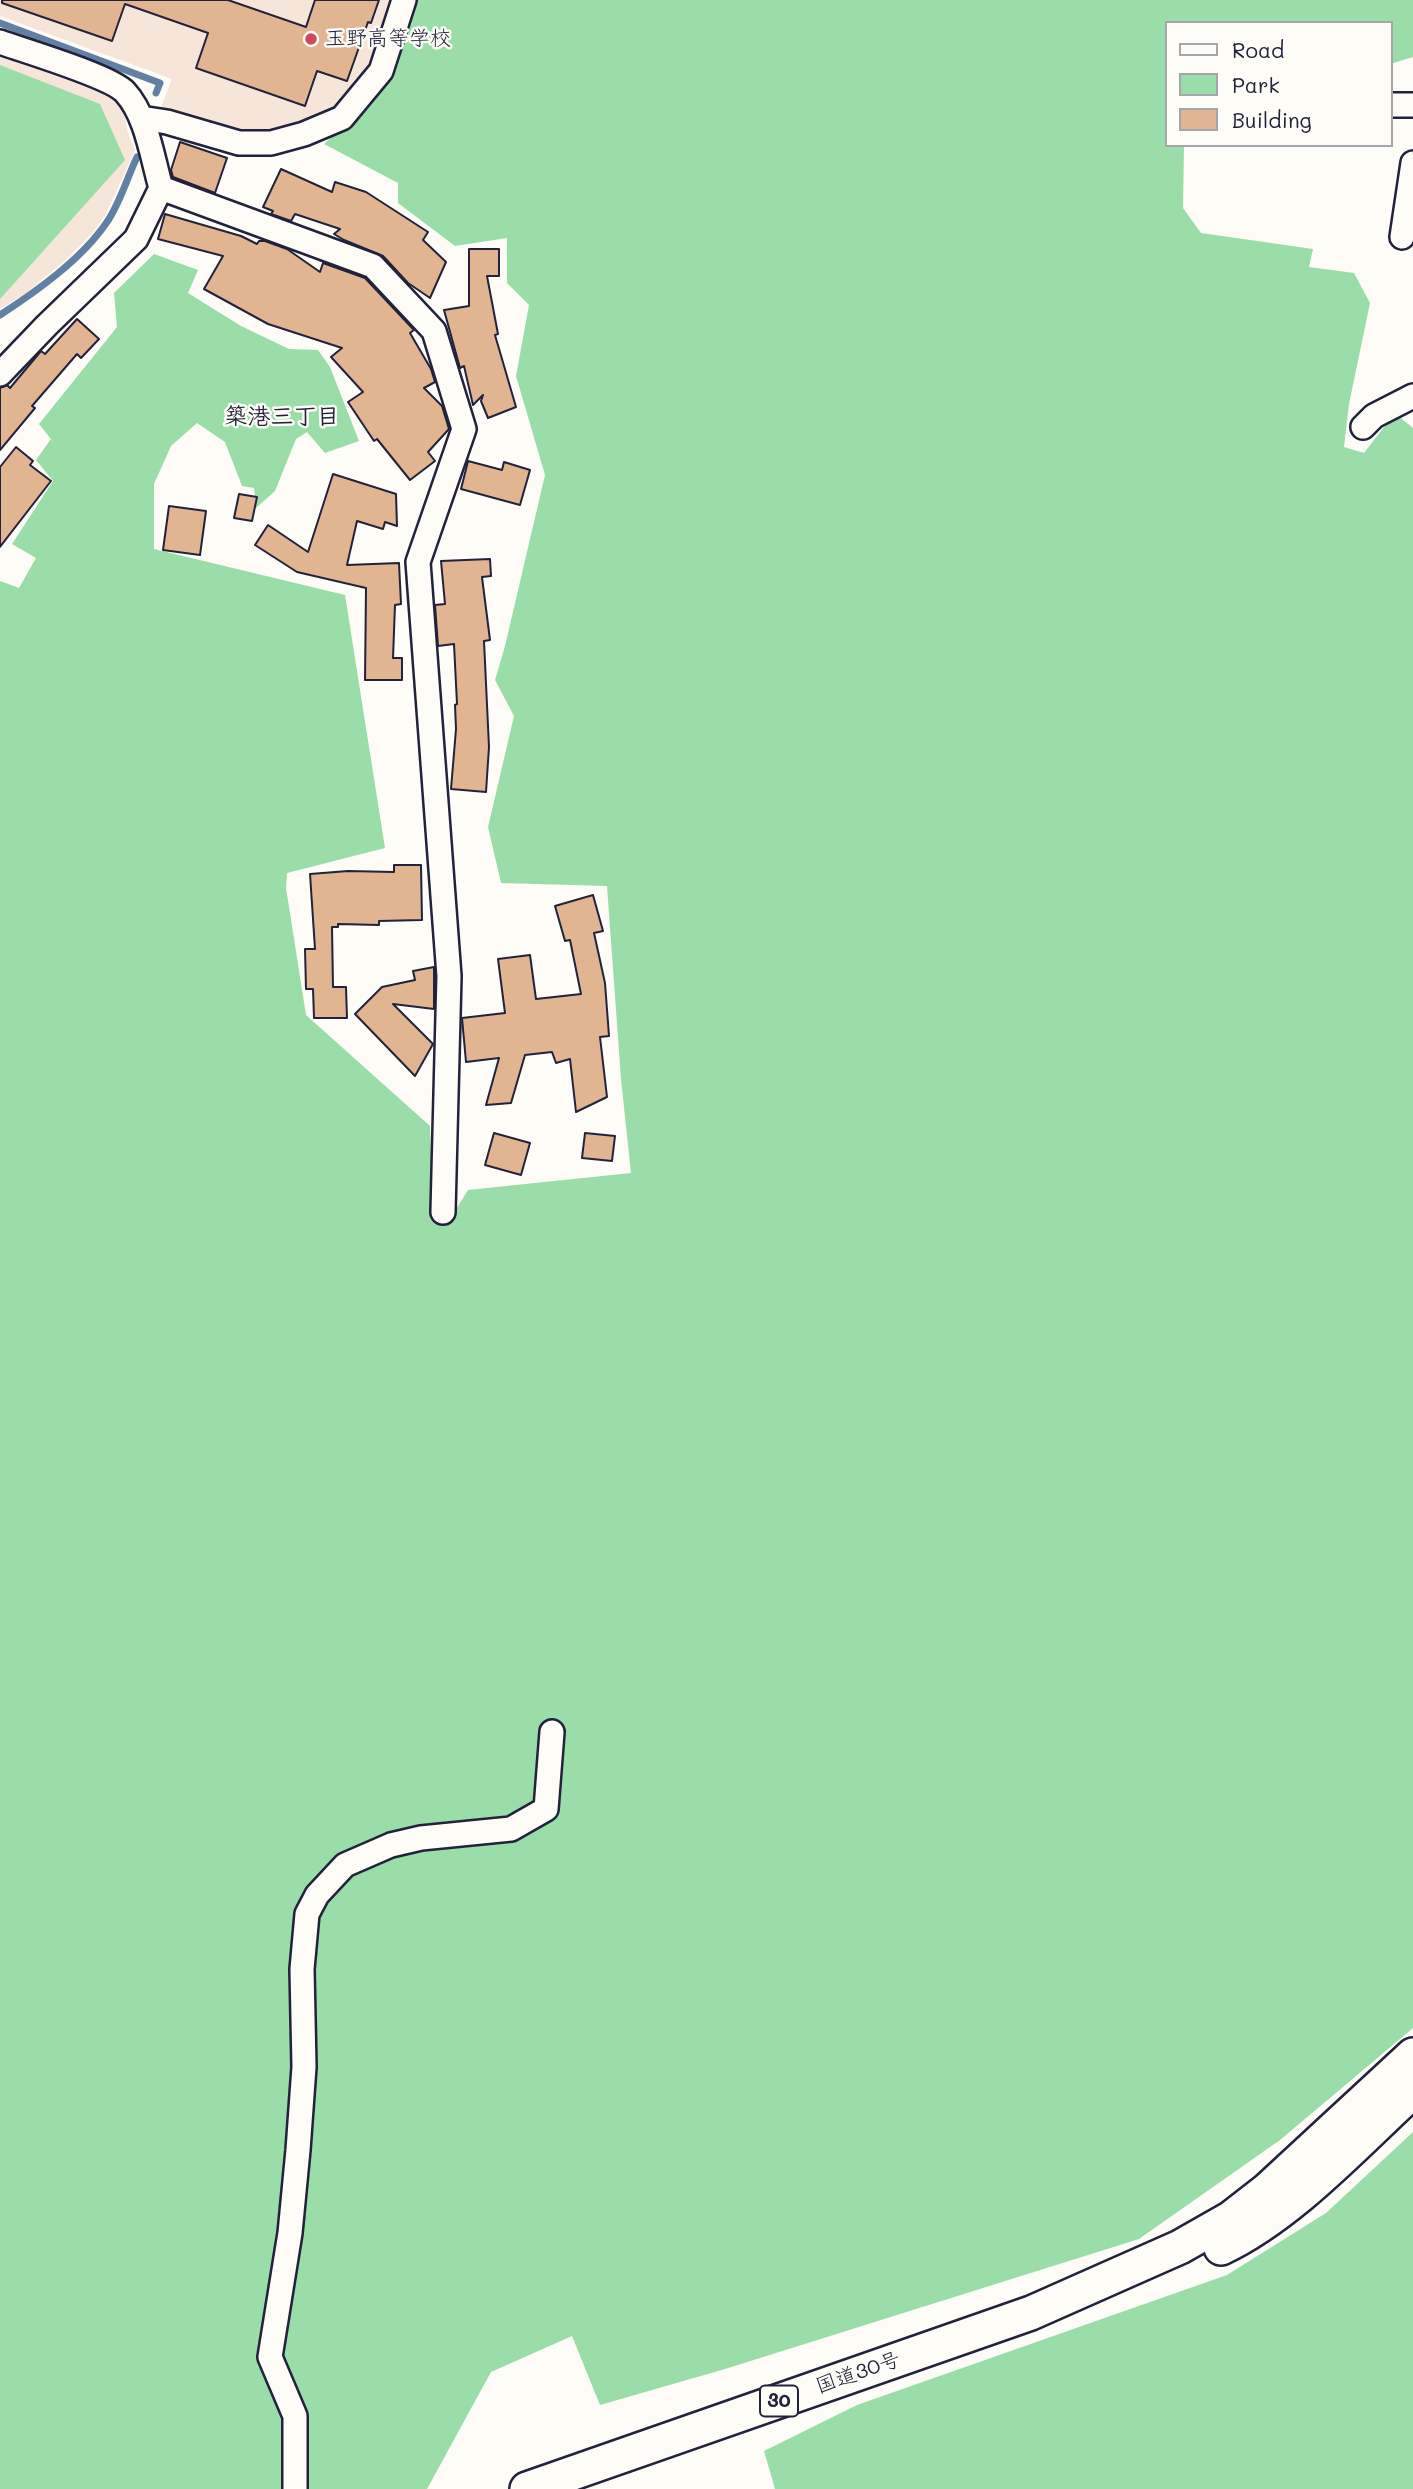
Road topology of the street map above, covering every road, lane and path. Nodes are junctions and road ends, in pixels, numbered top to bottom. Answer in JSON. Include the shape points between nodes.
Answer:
{"nodes":[{"id":1,"x":404,"y":0,"type":"edge"},
{"id":2,"x":0,"y":42,"type":"edge"},
{"id":3,"x":1392,"y":105,"type":"edge"},
{"id":4,"x":1413,"y":105,"type":"edge"},
{"id":5,"x":141,"y":118,"type":"junction"},
{"id":6,"x":1413,"y":163,"type":"edge"},
{"id":7,"x":160,"y":188,"type":"junction"},
{"id":8,"x":1402,"y":237,"type":"dead end"},
{"id":9,"x":0,"y":374,"type":"edge"},
{"id":10,"x":1413,"y":396,"type":"edge"},
{"id":11,"x":1363,"y":426,"type":"dead end"},
{"id":12,"x":443,"y":1212,"type":"dead end"},
{"id":13,"x":552,"y":1732,"type":"dead end"},
{"id":14,"x":1413,"y":2055,"type":"edge"},
{"id":15,"x":1413,"y":2091,"type":"edge"},
{"id":16,"x":1031,"y":2313,"type":"junction"},
{"id":17,"x":295,"y":2489,"type":"edge"},
{"id":18,"x":527,"y":2489,"type":"edge"}],
"edges":[{"from":1,"to":5,"type":"street","via":[[381,71],[342,118],[271,143],[239,143]]},
{"from":2,"to":5,"type":"street","via":[[106,80],[125,91]]},
{"from":3,"to":4,"type":"street"},
{"from":5,"to":7,"type":"street"},
{"from":6,"to":8,"type":"street"},
{"from":7,"to":9,"type":"street","via":[[136,239]]},
{"from":7,"to":12,"type":"street","via":[[373,266],[434,331],[464,429],[418,562],[449,976]]},
{"from":10,"to":11,"type":"street"},
{"from":13,"to":17,"type":"street","via":[[547,1809],[511,1829],[391,1845],[345,1866],[317,1895],[307,1914],[298,2150],[270,2357],[295,2416]]},
{"from":14,"to":16,"type":"highway","name":"国道30号","number":"30","via":[[1268,2190],[1231,2218],[1180,2247]]},
{"from":15,"to":16,"type":"highway","name":"国道30号","number":"30","via":[[1308,2188],[1234,2242],[1125,2288]]},
{"from":16,"to":18,"type":"highway","name":"国道30号","number":"30"}]}
